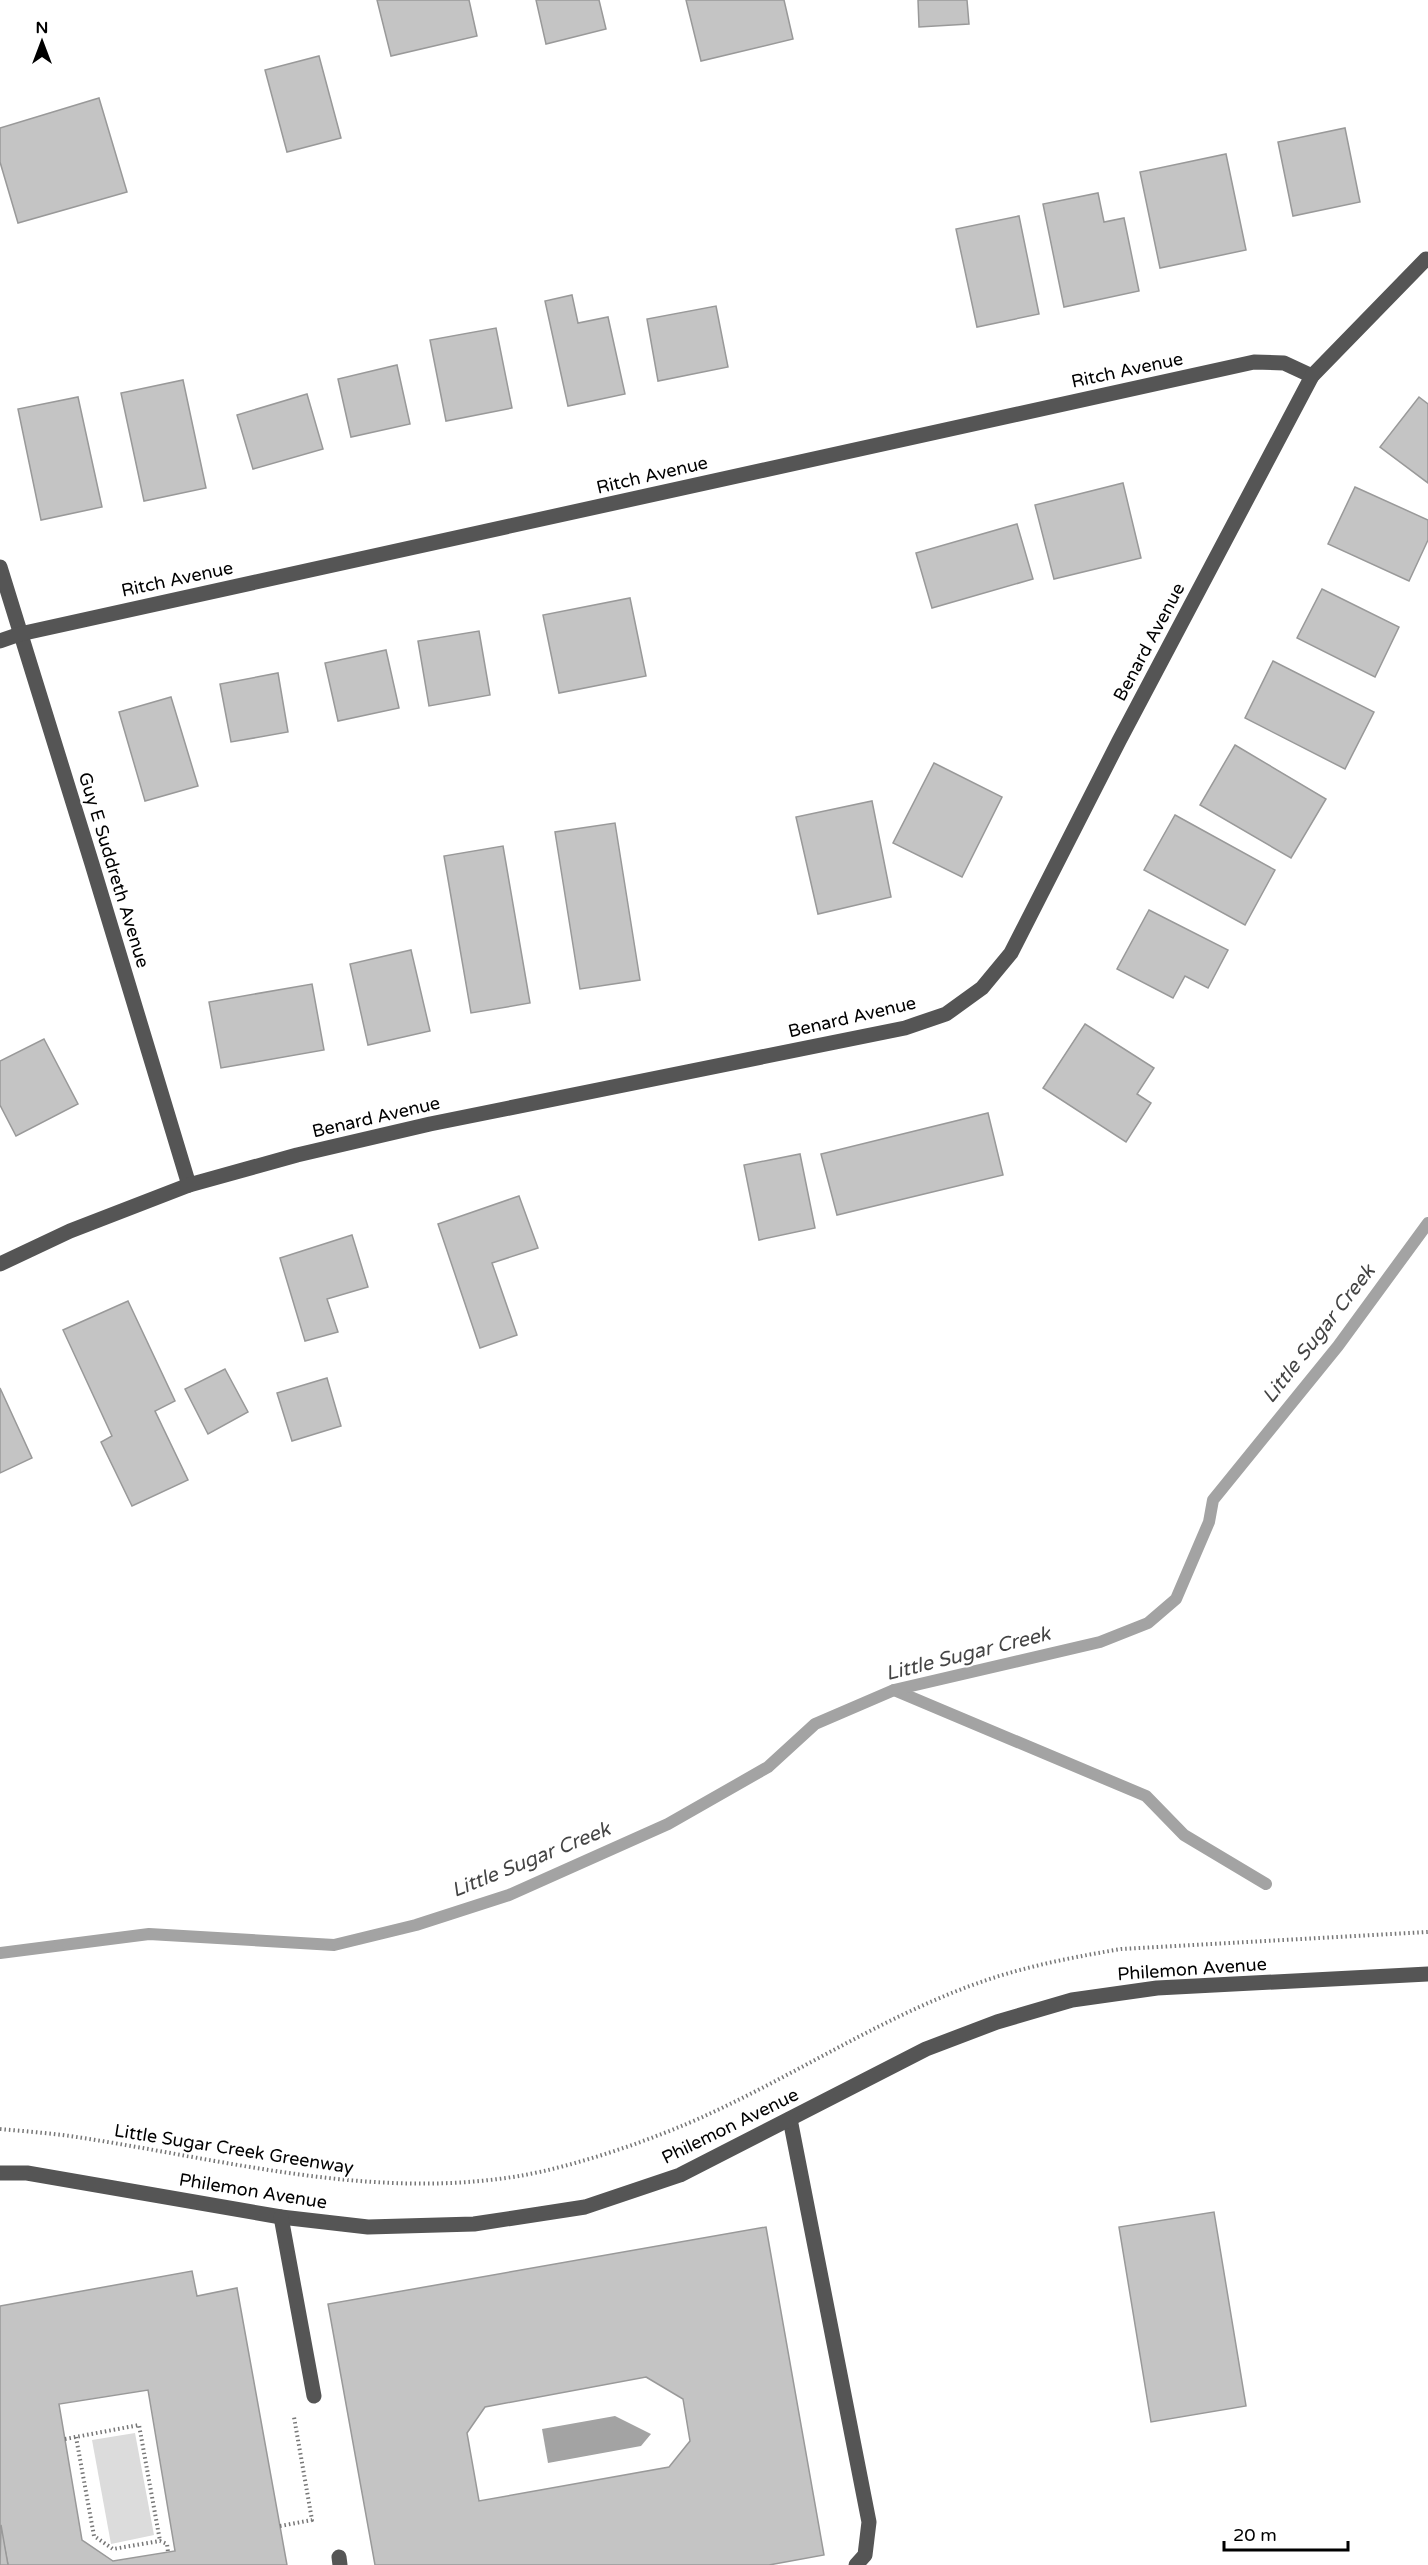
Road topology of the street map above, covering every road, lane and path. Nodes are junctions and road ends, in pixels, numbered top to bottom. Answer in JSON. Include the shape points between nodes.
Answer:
{"nodes":[{"id":1,"x":1426,"y":259,"type":"dead end"},
{"id":2,"x":1312,"y":376,"type":"junction"},
{"id":3,"x":0,"y":567,"type":"edge"},
{"id":4,"x":20,"y":634,"type":"junction"},
{"id":5,"x":0,"y":641,"type":"edge"},
{"id":6,"x":189,"y":1185,"type":"junction"},
{"id":7,"x":0,"y":1264,"type":"edge"},
{"id":8,"x":1428,"y":1932,"type":"edge"},
{"id":9,"x":1428,"y":1974,"type":"edge"},
{"id":10,"x":790,"y":2119,"type":"junction"},
{"id":11,"x":0,"y":2129,"type":"edge"},
{"id":12,"x":0,"y":2173,"type":"edge"},
{"id":13,"x":281,"y":2217,"type":"junction"},
{"id":14,"x":314,"y":2396,"type":"dead end"},
{"id":15,"x":76,"y":2437,"type":"junction"},
{"id":16,"x":65,"y":2439,"type":"dead end"},
{"id":17,"x":159,"y":2541,"type":"junction"},
{"id":18,"x":168,"y":2552,"type":"dead end"},
{"id":19,"x":856,"y":2565,"type":"edge"}],
"edges":[{"from":1,"to":2,"type":"street","name":"Benard Avenue"},
{"from":2,"to":4,"type":"street","name":"Ritch Avenue","via":[[1284,363],[1254,362]]},
{"from":2,"to":6,"type":"street","name":"Benard Avenue","via":[[1011,953],[982,988],[946,1014],[904,1028],[430,1124]]},
{"from":3,"to":4,"type":"street","name":"Guy E Suddreth Avenue"},
{"from":4,"to":5,"type":"street","name":"Ritch Avenue"},
{"from":4,"to":6,"type":"street","name":"Guy E Suddreth Avenue"},
{"from":6,"to":7,"type":"street","name":"Benard Avenue","via":[[70,1231]]},
{"from":8,"to":11,"type":"path","name":"Little Sugar Creek Greenway","via":[[1121,1950],[1022,1968],[903,2015],[707,2115],[609,2153],[520,2175],[444,2184],[362,2182],[284,2173],[69,2136]]},
{"from":9,"to":10,"type":"street","name":"Philemon Avenue","via":[[1157,1988],[1072,2000],[997,2022],[926,2049]]},
{"from":10,"to":13,"type":"street","name":"Philemon Avenue","via":[[680,2175],[585,2207],[474,2224],[368,2227]]},
{"from":10,"to":19,"type":"street","via":[[869,2522],[865,2555]]},
{"from":12,"to":13,"type":"street","name":"Philemon Avenue","via":[[27,2173]]},
{"from":13,"to":14,"type":"street"},
{"from":15,"to":16,"type":"path"},
{"from":15,"to":17,"type":"path","via":[[94,2536],[113,2549]]},
{"from":15,"to":17,"type":"path","via":[[139,2425]]},
{"from":17,"to":18,"type":"path","via":[[167,2544]]}]}
